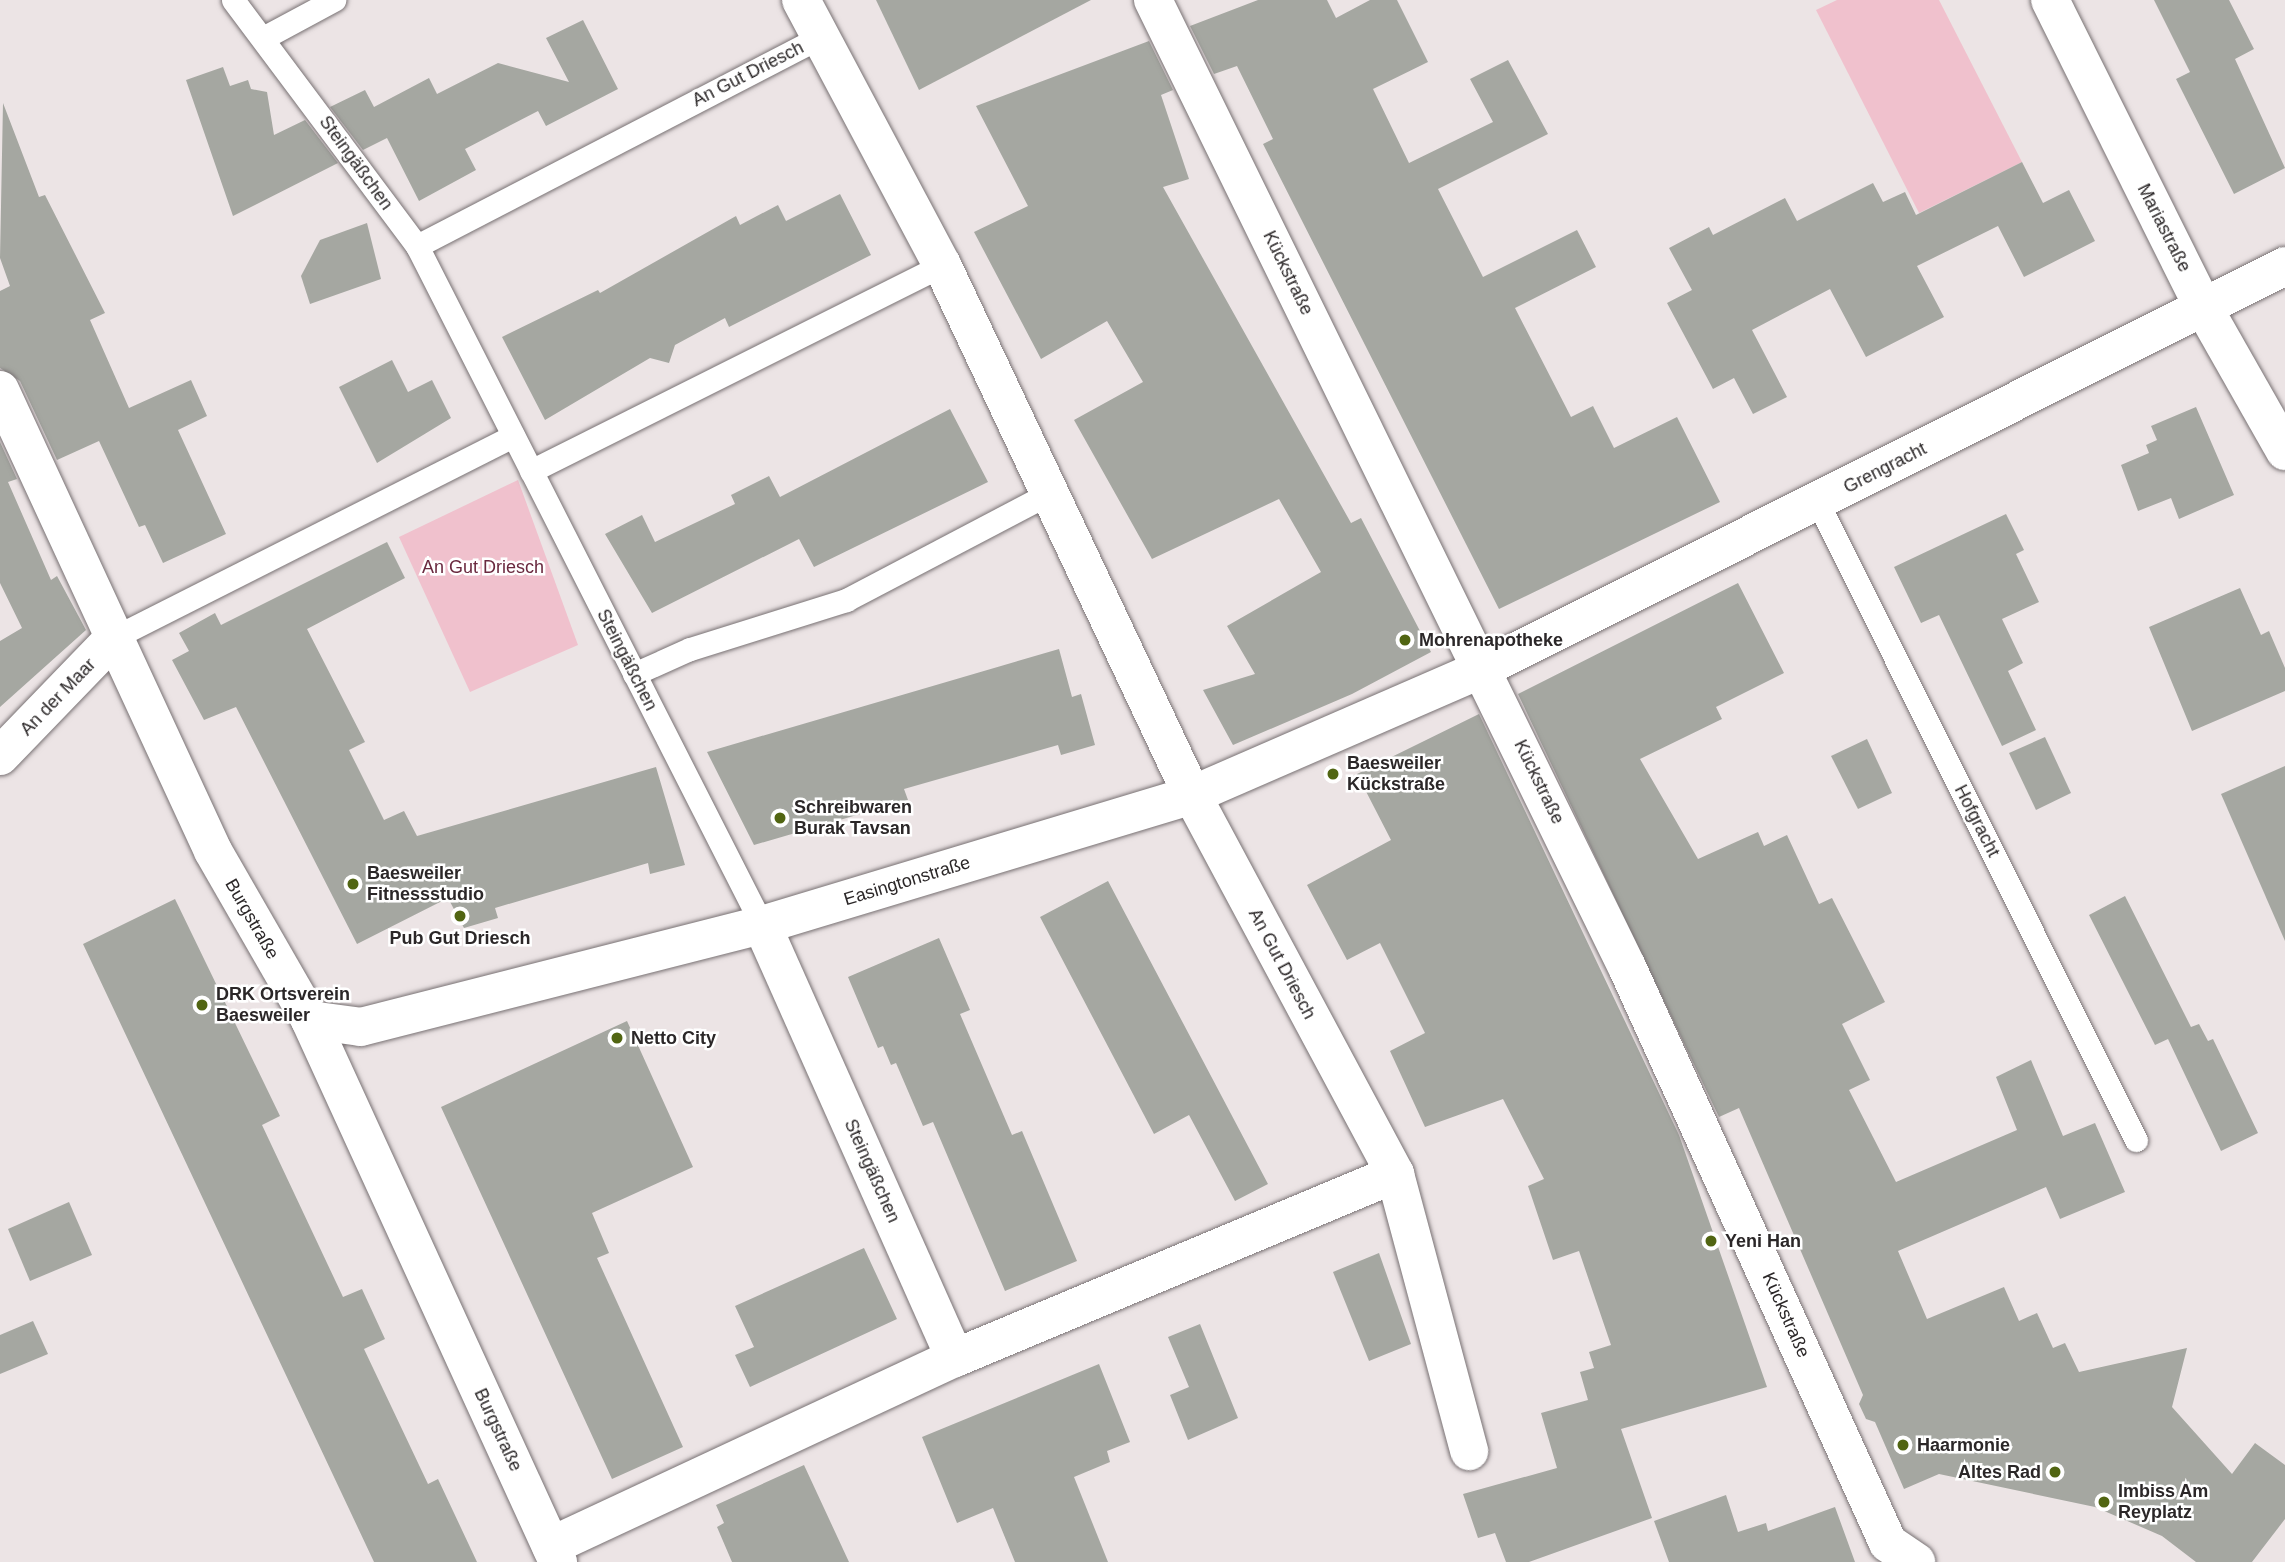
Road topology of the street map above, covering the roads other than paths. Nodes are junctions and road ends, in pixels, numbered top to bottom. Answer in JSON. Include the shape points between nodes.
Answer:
{"nodes":[{"id":1,"x":233,"y":0,"type":"edge"},
{"id":2,"x":334,"y":0,"type":"edge"},
{"id":3,"x":801,"y":0,"type":"edge"},
{"id":4,"x":1153,"y":0,"type":"edge"},
{"id":5,"x":2050,"y":0,"type":"edge"},
{"id":6,"x":263,"y":38,"type":"junction"},
{"id":7,"x":819,"y":38,"type":"junction"},
{"id":8,"x":417,"y":247,"type":"junction"},
{"id":9,"x":942,"y":265,"type":"junction"},
{"id":10,"x":2285,"y":266,"type":"edge"},
{"id":11,"x":2202,"y":305,"type":"junction"},
{"id":12,"x":0,"y":390,"type":"edge"},
{"id":13,"x":513,"y":436,"type":"junction"},
{"id":14,"x":2285,"y":452,"type":"edge"},
{"id":15,"x":531,"y":471,"type":"junction"},
{"id":16,"x":1050,"y":493,"type":"junction"},
{"id":17,"x":1818,"y":503,"type":"junction"},
{"id":18,"x":115,"y":637,"type":"junction"},
{"id":19,"x":1484,"y":668,"type":"junction"},
{"id":20,"x":634,"y":674,"type":"junction"},
{"id":21,"x":0,"y":756,"type":"edge"},
{"id":22,"x":1192,"y":795,"type":"junction"},
{"id":23,"x":762,"y":925,"type":"junction"},
{"id":24,"x":310,"y":1020,"type":"junction"},
{"id":25,"x":2136,"y":1140,"type":"dead end"},
{"id":26,"x":1395,"y":1174,"type":"junction"},
{"id":27,"x":955,"y":1358,"type":"junction"},
{"id":28,"x":1469,"y":1451,"type":"dead end"},
{"id":29,"x":554,"y":1554,"type":"edge"},
{"id":30,"x":1916,"y":1562,"type":"edge"}],
"edges":[{"from":1,"to":6,"type":"lane","name":"Steingäßchen"},
{"from":2,"to":6,"type":"lane"},
{"from":3,"to":7,"type":"street","name":"An Gut Driesch"},
{"from":4,"to":19,"type":"street","name":"Kückstraße"},
{"from":5,"to":11,"type":"street","name":"Mariastraße"},
{"from":6,"to":8,"type":"lane","name":"Steingäßchen"},
{"from":7,"to":8,"type":"lane","name":"An Gut Driesch"},
{"from":7,"to":9,"type":"street","name":"An Gut Driesch"},
{"from":8,"to":13,"type":"lane","name":"Steingäßchen"},
{"from":9,"to":15,"type":"lane"},
{"from":9,"to":16,"type":"street","name":"An Gut Driesch"},
{"from":10,"to":11,"type":"street","name":"Grengracht"},
{"from":11,"to":14,"type":"street","name":"Mariastraße"},
{"from":11,"to":17,"type":"street","name":"Grengracht"},
{"from":12,"to":18,"type":"street","name":"Burgstraße"},
{"from":13,"to":15,"type":"lane","name":"Steingäßchen"},
{"from":13,"to":18,"type":"lane"},
{"from":15,"to":20,"type":"lane","name":"Steingäßchen"},
{"from":16,"to":20,"type":"lane","via":[[846,600],[690,649]]},
{"from":16,"to":22,"type":"street","name":"An Gut Driesch"},
{"from":17,"to":19,"type":"street","name":"Grengracht"},
{"from":17,"to":25,"type":"lane","name":"Hofgracht"},
{"from":18,"to":21,"type":"street","name":"An der Maar"},
{"from":18,"to":24,"type":"street","name":"Burgstraße","via":[[213,851]]},
{"from":19,"to":22,"type":"street","name":"Easingtonstraße"},
{"from":19,"to":30,"type":"street","name":"Kückstraße","via":[[1627,967],[1888,1543]]},
{"from":20,"to":23,"type":"lane","name":"Steingäßchen"},
{"from":22,"to":23,"type":"street","name":"Easingtonstraße"},
{"from":22,"to":26,"type":"street","name":"An Gut Driesch"},
{"from":23,"to":24,"type":"street","name":"Easingtonstraße","via":[[360,1027]]},
{"from":23,"to":27,"type":"street","name":"Steingäßchen"},
{"from":24,"to":29,"type":"street","name":"Burgstraße"},
{"from":26,"to":27,"type":"street"},
{"from":26,"to":28,"type":"street","name":"An Gut Driesch"},
{"from":27,"to":29,"type":"street"}]}
